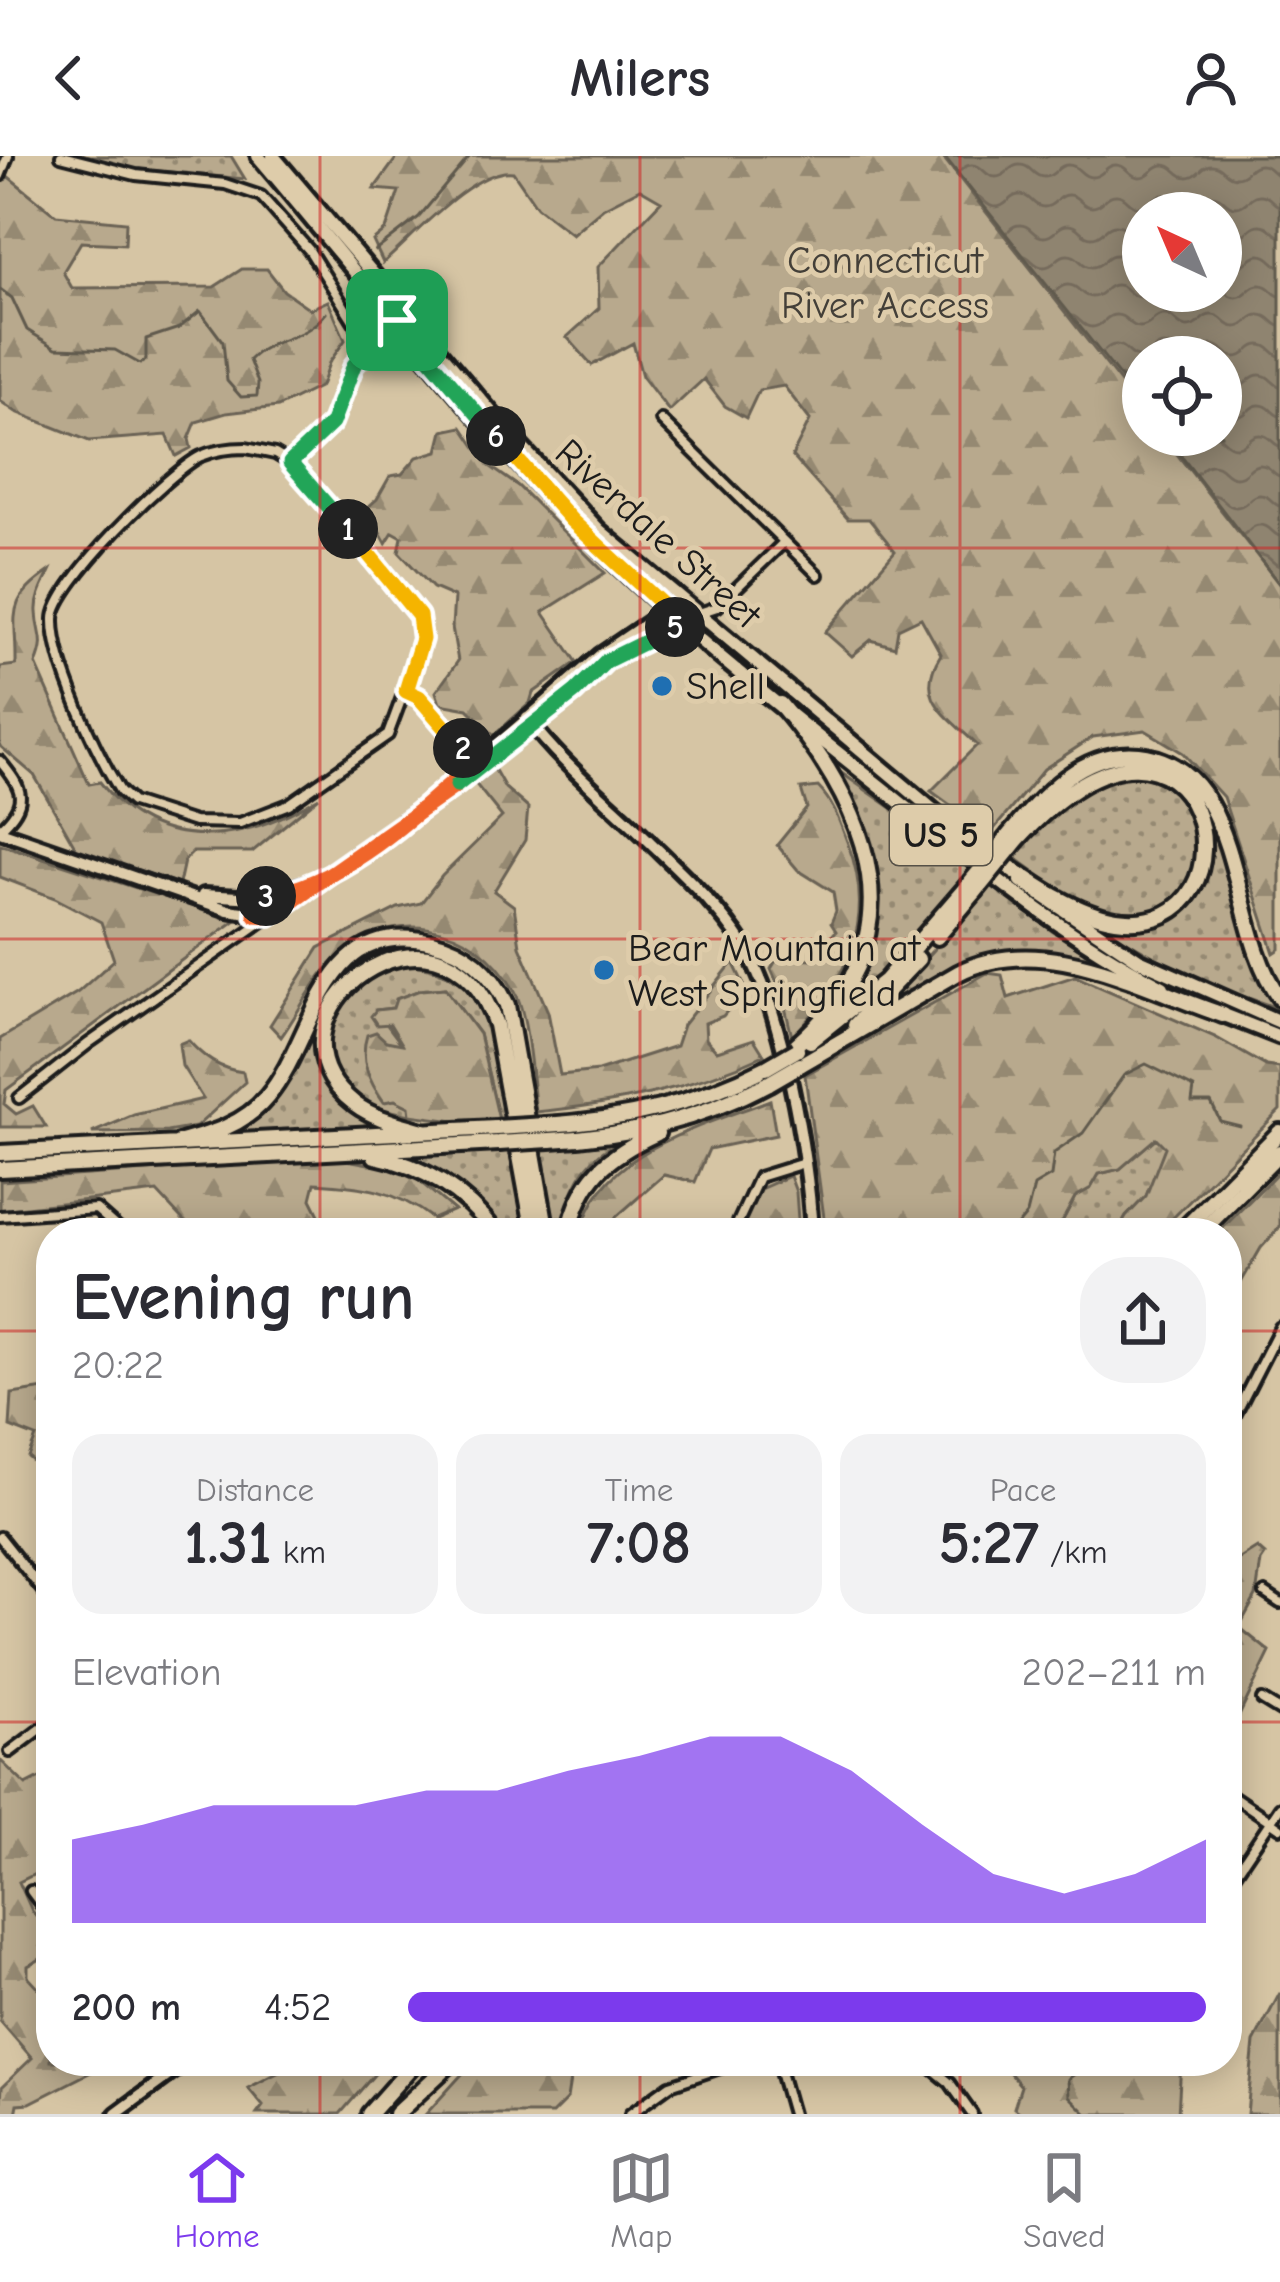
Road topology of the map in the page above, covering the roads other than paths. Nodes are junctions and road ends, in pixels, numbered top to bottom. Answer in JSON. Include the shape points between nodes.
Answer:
{"nodes":[{"id":1,"x":8,"y":156,"type":"edge"},
{"id":2,"x":61,"y":156,"type":"edge"},
{"id":3,"x":258,"y":156,"type":"edge"},
{"id":4,"x":273,"y":156,"type":"edge"},
{"id":5,"x":0,"y":176,"type":"edge"},
{"id":6,"x":382,"y":294,"type":"junction"},
{"id":7,"x":397,"y":320,"type":"junction"},
{"id":8,"x":369,"y":346,"type":"junction"},
{"id":9,"x":661,"y":420,"type":"dead end"},
{"id":10,"x":290,"y":463,"type":"junction"},
{"id":11,"x":784,"y":542,"type":"junction"},
{"id":12,"x":818,"y":575,"type":"dead end"},
{"id":13,"x":681,"y":600,"type":"junction"},
{"id":14,"x":669,"y":611,"type":"junction"},
{"id":15,"x":698,"y":613,"type":"junction"},
{"id":16,"x":682,"y":623,"type":"junction"},
{"id":17,"x":406,"y":691,"type":"junction"},
{"id":18,"x":780,"y":704,"type":"junction"},
{"id":19,"x":530,"y":722,"type":"junction"},
{"id":20,"x":0,"y":761,"type":"edge"},
{"id":21,"x":475,"y":762,"type":"junction"},
{"id":22,"x":449,"y":788,"type":"junction"},
{"id":23,"x":0,"y":830,"type":"edge"},
{"id":24,"x":1013,"y":837,"type":"junction"},
{"id":25,"x":970,"y":841,"type":"junction"},
{"id":26,"x":325,"y":878,"type":"junction"},
{"id":27,"x":971,"y":888,"type":"junction"},
{"id":28,"x":176,"y":891,"type":"junction"},
{"id":29,"x":256,"y":898,"type":"junction"},
{"id":30,"x":255,"y":921,"type":"junction"},
{"id":31,"x":1280,"y":998,"type":"edge"},
{"id":32,"x":1222,"y":1015,"type":"junction"},
{"id":33,"x":1280,"y":1022,"type":"edge"},
{"id":34,"x":1280,"y":1037,"type":"edge"},
{"id":35,"x":823,"y":1051,"type":"junction"},
{"id":36,"x":798,"y":1053,"type":"junction"},
{"id":37,"x":771,"y":1071,"type":"junction"},
{"id":38,"x":19,"y":1098,"type":"dead end"},
{"id":39,"x":688,"y":1118,"type":"junction"},
{"id":40,"x":423,"y":1132,"type":"junction"},
{"id":41,"x":1280,"y":1132,"type":"edge"},
{"id":42,"x":548,"y":1133,"type":"junction"},
{"id":43,"x":497,"y":1136,"type":"junction"},
{"id":44,"x":178,"y":1143,"type":"junction"},
{"id":45,"x":352,"y":1151,"type":"junction"},
{"id":46,"x":1280,"y":1152,"type":"edge"},
{"id":47,"x":0,"y":1153,"type":"edge"},
{"id":48,"x":804,"y":1163,"type":"junction"},
{"id":49,"x":0,"y":1169,"type":"edge"},
{"id":50,"x":0,"y":1216,"type":"edge"},
{"id":51,"x":106,"y":1218,"type":"edge"},
{"id":52,"x":482,"y":1218,"type":"edge"},
{"id":53,"x":531,"y":1218,"type":"edge"},
{"id":54,"x":545,"y":1218,"type":"edge"},
{"id":55,"x":573,"y":1218,"type":"edge"},
{"id":56,"x":741,"y":1218,"type":"edge"},
{"id":57,"x":810,"y":1218,"type":"edge"},
{"id":58,"x":1195,"y":1218,"type":"edge"},
{"id":59,"x":1215,"y":1218,"type":"edge"},
{"id":60,"x":1280,"y":1327,"type":"edge"},
{"id":61,"x":1242,"y":1402,"type":"edge"},
{"id":62,"x":0,"y":1537,"type":"edge"},
{"id":63,"x":36,"y":1582,"type":"edge"},
{"id":64,"x":1264,"y":1593,"type":"dead end"},
{"id":65,"x":1280,"y":1603,"type":"edge"},
{"id":66,"x":1262,"y":1700,"type":"dead end"},
{"id":67,"x":1280,"y":1711,"type":"edge"},
{"id":68,"x":36,"y":1732,"type":"edge"},
{"id":69,"x":10,"y":1752,"type":"dead end"},
{"id":70,"x":1242,"y":1802,"type":"edge"},
{"id":71,"x":1280,"y":1807,"type":"edge"},
{"id":72,"x":1270,"y":1822,"type":"junction"},
{"id":73,"x":1280,"y":1828,"type":"edge"},
{"id":74,"x":1242,"y":1864,"type":"edge"},
{"id":75,"x":31,"y":1891,"type":"dead end"},
{"id":76,"x":36,"y":1898,"type":"edge"},
{"id":77,"x":164,"y":2076,"type":"edge"},
{"id":78,"x":398,"y":2076,"type":"edge"},
{"id":79,"x":430,"y":2076,"type":"edge"},
{"id":80,"x":437,"y":2076,"type":"edge"},
{"id":81,"x":697,"y":2076,"type":"edge"},
{"id":82,"x":781,"y":2076,"type":"edge"},
{"id":83,"x":941,"y":2076,"type":"edge"},
{"id":84,"x":116,"y":2114,"type":"edge"},
{"id":85,"x":366,"y":2114,"type":"edge"},
{"id":86,"x":396,"y":2114,"type":"edge"},
{"id":87,"x":630,"y":2114,"type":"edge"},
{"id":88,"x":792,"y":2114,"type":"edge"},
{"id":89,"x":972,"y":2114,"type":"edge"}],
"edges":[{"from":1,"to":5,"type":"street"},
{"from":2,"to":8,"type":"street","via":[[261,196],[309,250]]},
{"from":3,"to":6,"type":"main road","number":"US 5"},
{"from":4,"to":6,"type":"main road","number":"US 5"},
{"from":6,"to":7,"type":"main road","name":"Riverdale Street","number":"US 5"},
{"from":6,"to":13,"type":"main road","name":"Riverdale Street","number":"US 5","via":[[550,481]]},
{"from":7,"to":8,"type":"street"},
{"from":7,"to":14,"type":"main road","name":"Riverdale Street","number":"US 5","via":[[542,489]]},
{"from":8,"to":10,"type":"street","via":[[332,423]]},
{"from":9,"to":11,"type":"street"},
{"from":10,"to":17,"type":"street","via":[[417,612],[422,639]]},
{"from":10,"to":17,"type":"street","via":[[246,448],[198,458],[96,552],[53,613],[76,699],[120,791],[194,822],[240,823],[278,810],[380,742]]},
{"from":11,"to":12,"type":"street"},
{"from":11,"to":15,"type":"street","via":[[717,607]]},
{"from":13,"to":14,"type":"main road"},
{"from":13,"to":15,"type":"main road","name":"Riverdale Street","number":"US 5"},
{"from":14,"to":16,"type":"main road","name":"Riverdale Street","number":"US 5"},
{"from":14,"to":19,"type":"main road","via":[[608,648]]},
{"from":15,"to":16,"type":"main road"},
{"from":15,"to":25,"type":"main road","name":"Riverdale Street","number":"US 5"},
{"from":16,"to":18,"type":"main road","name":"Riverdale Street","number":"US 5"},
{"from":16,"to":19,"type":"main road","via":[[606,661]]},
{"from":17,"to":21,"type":"street"},
{"from":18,"to":32,"type":"main road","name":"Riverdale Street","number":"US 5","via":[[1057,923]]},
{"from":18,"to":36,"type":"highway","via":[[839,786],[872,889],[856,970]]},
{"from":19,"to":21,"type":"main road"},
{"from":19,"to":22,"type":"main road"},
{"from":19,"to":48,"type":"main road","via":[[742,944],[768,998]]},
{"from":20,"to":23,"type":"street","via":[[20,797]]},
{"from":21,"to":22,"type":"main road"},
{"from":22,"to":26,"type":"main road"},
{"from":23,"to":28,"type":"main road"},
{"from":24,"to":25,"type":"highway","via":[[1084,781],[1135,768],[1167,778],[1188,796],[1204,853],[1197,880],[1180,900],[1154,916],[1124,920],[1076,905]]},
{"from":24,"to":27,"type":"highway","bridge":true},
{"from":24,"to":31,"type":"highway","via":[[1052,789],[1092,763],[1134,754],[1174,766],[1216,817],[1256,952]]},
{"from":25,"to":33,"type":"main road","name":"Riverdale Street","number":"US 5","via":[[1112,945]]},
{"from":26,"to":29,"type":"main road"},
{"from":26,"to":30,"type":"main road"},
{"from":27,"to":35,"type":"highway","via":[[882,1000]]},
{"from":27,"to":36,"type":"highway","via":[[885,981]]},
{"from":28,"to":29,"type":"main road"},
{"from":28,"to":30,"type":"main road"},
{"from":29,"to":30,"type":"main road"},
{"from":30,"to":38,"type":"street"},
{"from":32,"to":34,"type":"main road","name":"Riverdale Street","number":"US 5"},
{"from":32,"to":35,"type":"highway","via":[[1061,959],[1012,955],[973,965]]},
{"from":35,"to":36,"type":"highway"},
{"from":36,"to":37,"type":"highway","bridge":true},
{"from":36,"to":37,"type":"highway","bridge":true},
{"from":37,"to":39,"type":"highway"},
{"from":37,"to":42,"type":"highway","via":[[662,1109]]},
{"from":39,"to":42,"type":"highway","via":[[630,1132]]},
{"from":39,"to":55,"type":"highway","via":[[598,1168]]},
{"from":40,"to":43,"type":"highway"},
{"from":40,"to":44,"type":"highway"},
{"from":40,"to":53,"type":"highway","via":[[357,1105],[326,1054],[326,1026],[340,993],[367,969],[399,958],[455,968],[491,1011]]},
{"from":41,"to":58,"type":"highway"},
{"from":42,"to":43,"type":"highway","bridge":true},
{"from":43,"to":45,"type":"highway"},
{"from":44,"to":47,"type":"highway"},
{"from":44,"to":54,"type":"highway","via":[[229,1126],[264,1101],[323,988],[346,962],[386,942],[435,942],[476,963],[507,1005]]},
{"from":45,"to":49,"type":"highway"},
{"from":45,"to":52,"type":"highway","via":[[436,1179]]},
{"from":46,"to":59,"type":"highway"},
{"from":48,"to":56,"type":"street","via":[[759,1177]]},
{"from":48,"to":57,"type":"main road"},
{"from":50,"to":51,"type":"street","via":[[96,1209]]},
{"from":60,"to":61,"type":"street"},
{"from":62,"to":63,"type":"street"},
{"from":64,"to":65,"type":"street"},
{"from":66,"to":67,"type":"street"},
{"from":68,"to":69,"type":"street"},
{"from":70,"to":72,"type":"street"},
{"from":71,"to":72,"type":"street"},
{"from":72,"to":73,"type":"street"},
{"from":72,"to":74,"type":"street"},
{"from":75,"to":76,"type":"street"},
{"from":77,"to":84,"type":"main road"},
{"from":78,"to":85,"type":"highway"},
{"from":79,"to":86,"type":"highway"},
{"from":80,"to":86,"type":"highway"},
{"from":81,"to":87,"type":"street"},
{"from":82,"to":88,"type":"street"},
{"from":83,"to":89,"type":"street"}]}
